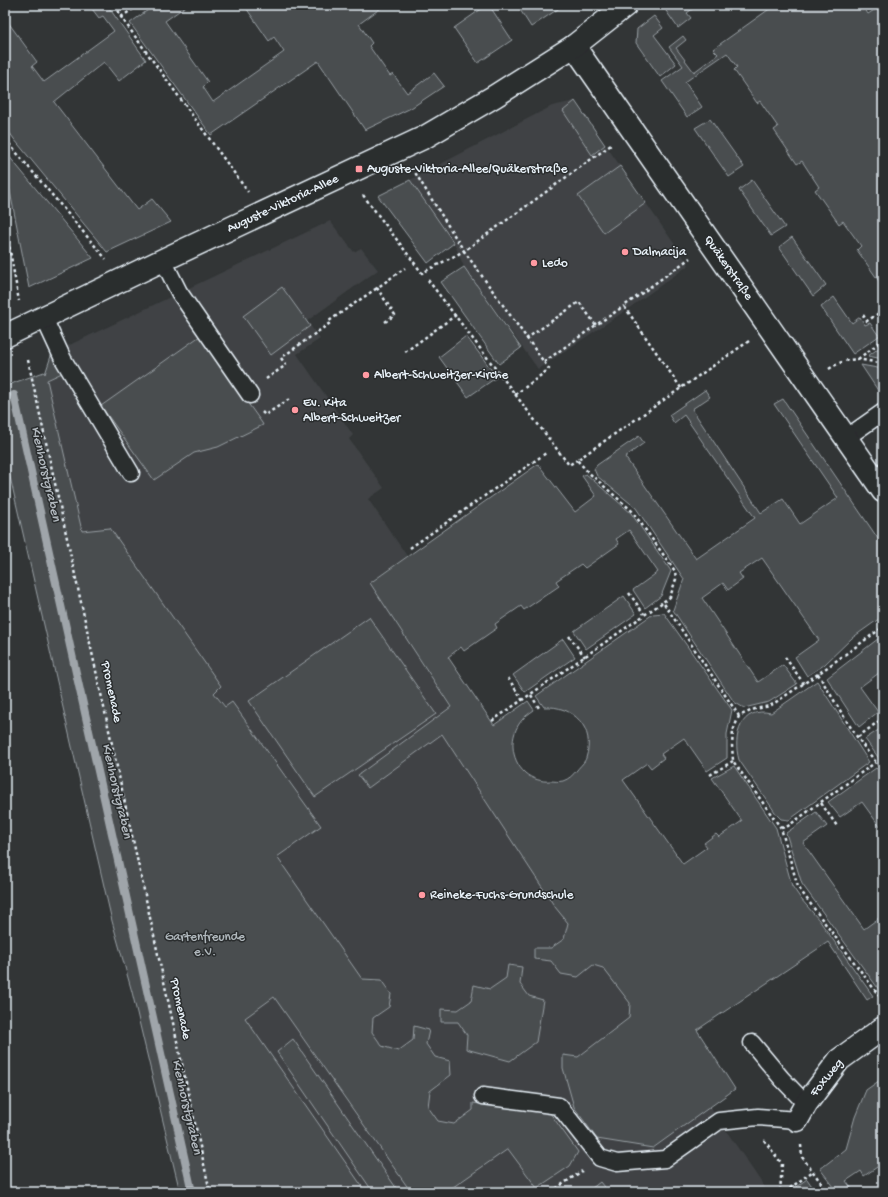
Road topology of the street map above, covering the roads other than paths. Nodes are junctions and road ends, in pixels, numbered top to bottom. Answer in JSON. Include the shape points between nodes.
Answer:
{"nodes":[{"id":1,"x":626,"y":5,"type":"edge"},
{"id":2,"x":574,"y":46,"type":"junction"},
{"id":3,"x":163,"y":260,"type":"junction"},
{"id":4,"x":44,"y":318,"type":"junction"},
{"id":5,"x":5,"y":336,"type":"edge"},
{"id":6,"x":250,"y":395,"type":"dead end"},
{"id":7,"x":883,"y":412,"type":"edge"},
{"id":8,"x":846,"y":438,"type":"junction"},
{"id":9,"x":131,"y":473,"type":"dead end"},
{"id":10,"x":883,"y":491,"type":"edge"},
{"id":11,"x":883,"y":1028,"type":"edge"},
{"id":12,"x":752,"y":1043,"type":"dead end"},
{"id":13,"x":484,"y":1096,"type":"dead end"},
{"id":14,"x":802,"y":1112,"type":"junction"}],
"edges":[{"from":1,"to":2,"type":"street","name":"Auguste-Viktoria-Allee"},
{"from":2,"to":3,"type":"street","name":"Auguste-Viktoria-Allee","via":[[425,137]]},
{"from":2,"to":8,"type":"street","name":"Quäkerstraße"},
{"from":3,"to":4,"type":"street","name":"Auguste-Viktoria-Allee"},
{"from":3,"to":6,"type":"lane","via":[[179,292]]},
{"from":4,"to":5,"type":"street","name":"Auguste-Viktoria-Allee"},
{"from":4,"to":9,"type":"lane","via":[[63,359]]},
{"from":7,"to":8,"type":"lane"},
{"from":8,"to":10,"type":"street","name":"Quäkerstraße"},
{"from":11,"to":14,"type":"street","name":"Foxweg","via":[[839,1060]]},
{"from":12,"to":14,"type":"lane","via":[[782,1079]]},
{"from":13,"to":14,"type":"lane","via":[[559,1106],[600,1158],[617,1163],[665,1159],[720,1121]]}]}
